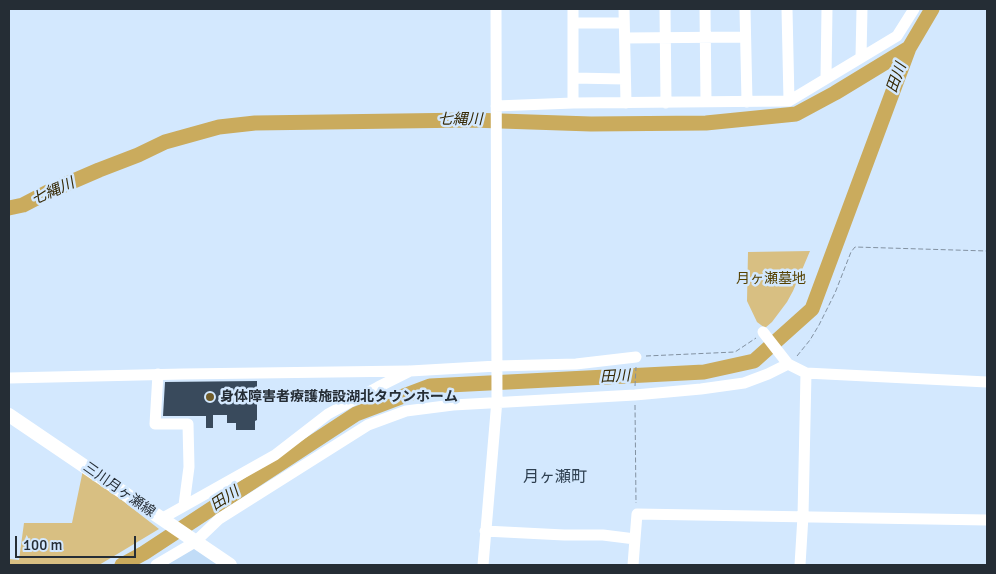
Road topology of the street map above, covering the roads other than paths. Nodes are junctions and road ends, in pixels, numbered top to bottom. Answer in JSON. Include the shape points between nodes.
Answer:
{"nodes":[{"id":1,"x":496,"y":9,"type":"edge"},
{"id":2,"x":573,"y":9,"type":"edge"},
{"id":3,"x":624,"y":9,"type":"edge"},
{"id":4,"x":666,"y":9,"type":"edge"},
{"id":5,"x":705,"y":9,"type":"edge"},
{"id":6,"x":745,"y":9,"type":"edge"},
{"id":7,"x":787,"y":9,"type":"edge"},
{"id":8,"x":827,"y":9,"type":"edge"},
{"id":9,"x":862,"y":9,"type":"edge"},
{"id":10,"x":914,"y":9,"type":"edge"},
{"id":11,"x":574,"y":22,"type":"junction"},
{"id":12,"x":624,"y":23,"type":"junction"},
{"id":13,"x":665,"y":36,"type":"junction"},
{"id":14,"x":705,"y":37,"type":"junction"},
{"id":15,"x":745,"y":37,"type":"junction"},
{"id":16,"x":625,"y":38,"type":"junction"},
{"id":17,"x":861,"y":57,"type":"junction"},
{"id":18,"x":574,"y":78,"type":"junction"},
{"id":19,"x":826,"y":78,"type":"junction"},
{"id":20,"x":624,"y":79,"type":"junction"},
{"id":21,"x":789,"y":101,"type":"junction"},
{"id":22,"x":706,"y":102,"type":"junction"},
{"id":23,"x":747,"y":102,"type":"junction"},
{"id":24,"x":573,"y":103,"type":"junction"},
{"id":25,"x":626,"y":103,"type":"junction"},
{"id":26,"x":666,"y":103,"type":"junction"},
{"id":27,"x":496,"y":107,"type":"junction"},
{"id":28,"x":763,"y":333,"type":"road end"},
{"id":29,"x":636,"y":362,"type":"road end"},
{"id":30,"x":787,"y":363,"type":"junction"},
{"id":31,"x":497,"y":367,"type":"junction"},
{"id":32,"x":410,"y":371,"type":"junction"},
{"id":33,"x":806,"y":373,"type":"junction"},
{"id":34,"x":158,"y":374,"type":"junction"},
{"id":35,"x":9,"y":378,"type":"edge"},
{"id":36,"x":987,"y":382,"type":"edge"},
{"id":37,"x":496,"y":401,"type":"junction"},
{"id":38,"x":9,"y":415,"type":"edge"},
{"id":39,"x":184,"y":505,"type":"junction"},
{"id":40,"x":803,"y":516,"type":"junction"},
{"id":41,"x":987,"y":520,"type":"edge"},
{"id":42,"x":163,"y":521,"type":"junction"},
{"id":43,"x":485,"y":531,"type":"junction"},
{"id":44,"x":635,"y":539,"type":"junction"},
{"id":45,"x":191,"y":540,"type":"junction"},
{"id":46,"x":156,"y":565,"type":"edge"},
{"id":47,"x":230,"y":565,"type":"edge"},
{"id":48,"x":483,"y":565,"type":"edge"},
{"id":49,"x":633,"y":565,"type":"edge"},
{"id":50,"x":800,"y":565,"type":"edge"}],
"edges":[{"from":1,"to":27,"type":"street"},
{"from":2,"to":11,"type":"street"},
{"from":3,"to":12,"type":"street"},
{"from":4,"to":13,"type":"street"},
{"from":5,"to":14,"type":"street"},
{"from":6,"to":15,"type":"street"},
{"from":7,"to":21,"type":"street"},
{"from":8,"to":19,"type":"street"},
{"from":9,"to":17,"type":"street"},
{"from":10,"to":17,"type":"street","via":[[897,36]]},
{"from":11,"to":12,"type":"street"},
{"from":11,"to":18,"type":"street"},
{"from":12,"to":16,"type":"street"},
{"from":13,"to":14,"type":"street"},
{"from":13,"to":16,"type":"street"},
{"from":13,"to":26,"type":"street"},
{"from":14,"to":15,"type":"street"},
{"from":14,"to":22,"type":"street"},
{"from":15,"to":23,"type":"street"},
{"from":16,"to":20,"type":"street"},
{"from":17,"to":19,"type":"street"},
{"from":18,"to":20,"type":"street"},
{"from":18,"to":24,"type":"street"},
{"from":19,"to":21,"type":"street"},
{"from":20,"to":25,"type":"street"},
{"from":21,"to":23,"type":"street"},
{"from":22,"to":23,"type":"street"},
{"from":22,"to":26,"type":"street"},
{"from":24,"to":25,"type":"street"},
{"from":24,"to":27,"type":"street"},
{"from":25,"to":26,"type":"street"},
{"from":27,"to":31,"type":"street"},
{"from":28,"to":30,"type":"street"},
{"from":29,"to":31,"type":"street"},
{"from":30,"to":33,"type":"street"},
{"from":30,"to":37,"type":"street","via":[[744,383]]},
{"from":31,"to":32,"type":"street"},
{"from":31,"to":37,"type":"street"},
{"from":32,"to":34,"type":"street"},
{"from":32,"to":39,"type":"street","via":[[328,414],[275,455]]},
{"from":33,"to":36,"type":"street"},
{"from":33,"to":40,"type":"street"},
{"from":34,"to":35,"type":"street"},
{"from":34,"to":39,"type":"street","via":[[155,424],[188,424],[189,467]]},
{"from":37,"to":43,"type":"street"},
{"from":37,"to":45,"type":"street","via":[[406,411],[368,425]]},
{"from":38,"to":42,"type":"main road","name":"三川月ヶ瀬線"},
{"from":39,"to":42,"type":"street"},
{"from":40,"to":41,"type":"street"},
{"from":40,"to":44,"type":"street","via":[[637,514]]},
{"from":40,"to":50,"type":"street"},
{"from":42,"to":45,"type":"main road","name":"三川月ヶ瀬線"},
{"from":43,"to":44,"type":"street"},
{"from":43,"to":48,"type":"street"},
{"from":44,"to":49,"type":"street"},
{"from":45,"to":46,"type":"street"},
{"from":45,"to":47,"type":"main road","name":"三川月ヶ瀬線"}]}
